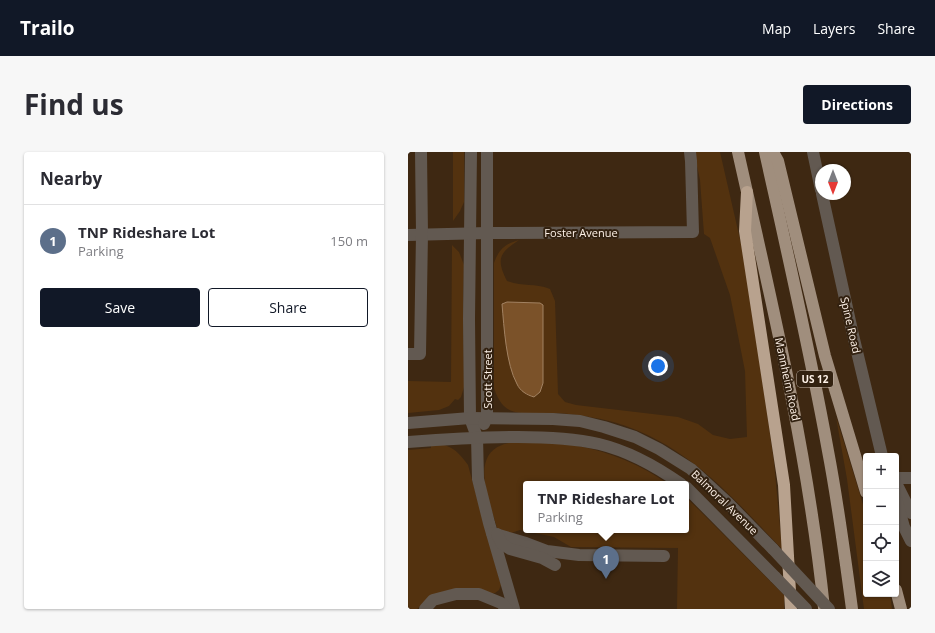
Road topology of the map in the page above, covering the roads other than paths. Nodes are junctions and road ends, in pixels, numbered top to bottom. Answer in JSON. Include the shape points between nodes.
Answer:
{"nodes":[{"id":1,"x":421,"y":152,"type":"edge"},
{"id":2,"x":471,"y":152,"type":"edge"},
{"id":3,"x":487,"y":152,"type":"edge"},
{"id":4,"x":690,"y":152,"type":"edge"},
{"id":5,"x":738,"y":152,"type":"edge"},
{"id":6,"x":765,"y":152,"type":"edge"},
{"id":7,"x":773,"y":152,"type":"edge"},
{"id":8,"x":813,"y":152,"type":"edge"},
{"id":9,"x":816,"y":164,"type":"edge"},
{"id":10,"x":747,"y":192,"type":"junction"},
{"id":11,"x":823,"y":200,"type":"edge"},
{"id":12,"x":470,"y":233,"type":"junction"},
{"id":13,"x":487,"y":233,"type":"junction"},
{"id":14,"x":408,"y":234,"type":"edge"},
{"id":15,"x":422,"y":234,"type":"junction"},
{"id":16,"x":408,"y":354,"type":"edge"},
{"id":17,"x":487,"y":417,"type":"junction"},
{"id":18,"x":470,"y":418,"type":"junction"},
{"id":19,"x":408,"y":423,"type":"edge"},
{"id":20,"x":478,"y":437,"type":"junction"},
{"id":21,"x":408,"y":442,"type":"edge"},
{"id":22,"x":881,"y":453,"type":"edge"},
{"id":23,"x":899,"y":478,"type":"edge"},
{"id":24,"x":911,"y":478,"type":"edge"},
{"id":25,"x":677,"y":481,"type":"edge"},
{"id":26,"x":865,"y":489,"type":"edge"},
{"id":27,"x":899,"y":489,"type":"edge"},
{"id":28,"x":689,"y":490,"type":"edge"},
{"id":29,"x":899,"y":509,"type":"edge"},
{"id":30,"x":911,"y":513,"type":"edge"},
{"id":31,"x":495,"y":534,"type":"junction"},
{"id":32,"x":911,"y":540,"type":"edge"},
{"id":33,"x":664,"y":556,"type":"dead end"},
{"id":34,"x":555,"y":565,"type":"dead end"},
{"id":35,"x":898,"y":597,"type":"edge"},
{"id":36,"x":425,"y":609,"type":"edge"},
{"id":37,"x":507,"y":609,"type":"edge"},
{"id":38,"x":514,"y":609,"type":"edge"},
{"id":39,"x":791,"y":609,"type":"edge"},
{"id":40,"x":806,"y":609,"type":"edge"},
{"id":41,"x":824,"y":609,"type":"edge"},
{"id":42,"x":829,"y":609,"type":"edge"},
{"id":43,"x":852,"y":609,"type":"edge"},
{"id":44,"x":901,"y":609,"type":"edge"}],
"edges":[{"from":1,"to":15,"type":"street"},
{"from":2,"to":12,"type":"street","name":"Scott Street"},
{"from":3,"to":13,"type":"street","name":"Scott Street"},
{"from":4,"to":13,"type":"street","name":"Foster Avenue","via":[[693,232]]},
{"from":5,"to":10,"type":"main road","name":"Mannheim Road","number":"US 12"},
{"from":6,"to":43,"type":"main road","number":"US 12","via":[[828,450]]},
{"from":7,"to":26,"type":"main road","via":[[778,161],[825,356]]},
{"from":8,"to":9,"type":"street"},
{"from":10,"to":39,"type":"highway","via":[[745,231],[784,485]]},
{"from":10,"to":41,"type":"main road","name":"Mannheim Road","number":"US 12","via":[[799,435]]},
{"from":11,"to":22,"type":"street","name":"Spine Road"},
{"from":12,"to":13,"type":"street","name":"Foster Avenue"},
{"from":12,"to":15,"type":"street","name":"Foster Avenue"},
{"from":12,"to":18,"type":"street","name":"Scott Street"},
{"from":13,"to":17,"type":"street","name":"Scott Street"},
{"from":14,"to":15,"type":"street","name":"Foster Avenue"},
{"from":15,"to":16,"type":"street","via":[[420,354]]},
{"from":17,"to":18,"type":"street","name":"Balmoral Avenue"},
{"from":17,"to":20,"type":"street","name":"Scott Street"},
{"from":17,"to":42,"type":"street","name":"Balmoral Avenue","bridge":true,"via":[[580,421],[641,440],[659,449],[691,469],[728,503]]},
{"from":18,"to":19,"type":"street","name":"Balmoral Avenue"},
{"from":18,"to":20,"type":"street","name":"Scott Street"},
{"from":20,"to":21,"type":"street","name":"Balmoral Avenue"},
{"from":20,"to":25,"type":"street","name":"Balmoral Avenue","via":[[546,437],[600,445],[621,451]]},
{"from":20,"to":31,"type":"street","via":[[478,479]]},
{"from":23,"to":24,"type":"street"},
{"from":27,"to":30,"type":"street"},
{"from":28,"to":40,"type":"street","name":"Balmoral Avenue","bridge":true},
{"from":29,"to":32,"type":"street"},
{"from":31,"to":33,"type":"street","via":[[547,551],[579,555]]},
{"from":31,"to":34,"type":"street","via":[[502,544],[510,549],[542,558]]},
{"from":31,"to":38,"type":"street"},
{"from":35,"to":44,"type":"main road"},
{"from":36,"to":37,"type":"street","via":[[433,600],[456,594],[479,594],[501,603]]}]}
